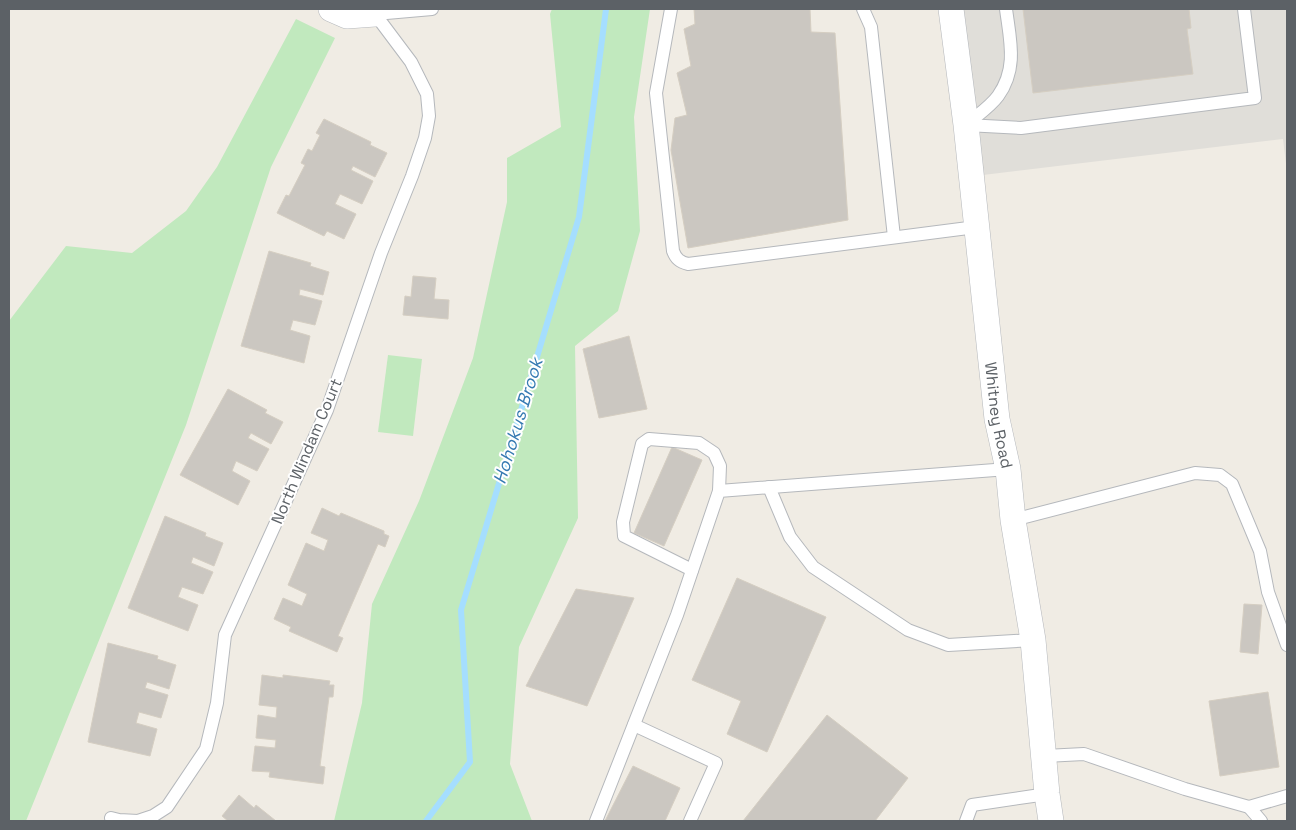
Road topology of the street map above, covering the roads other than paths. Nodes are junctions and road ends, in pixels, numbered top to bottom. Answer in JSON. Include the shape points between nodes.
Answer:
{"nodes":[{"id":1,"x":331,"y":9,"type":"edge"},
{"id":2,"x":432,"y":9,"type":"edge"},
{"id":3,"x":671,"y":9,"type":"edge"},
{"id":4,"x":863,"y":9,"type":"edge"},
{"id":5,"x":951,"y":9,"type":"edge"},
{"id":6,"x":1006,"y":9,"type":"edge"},
{"id":7,"x":1244,"y":9,"type":"edge"},
{"id":8,"x":376,"y":11,"type":"edge"},
{"id":9,"x":966,"y":125,"type":"junction"},
{"id":10,"x":976,"y":227,"type":"junction"},
{"id":11,"x":894,"y":237,"type":"junction"},
{"id":12,"x":1008,"y":469,"type":"junction"},
{"id":13,"x":769,"y":487,"type":"junction"},
{"id":14,"x":719,"y":491,"type":"junction"},
{"id":15,"x":1013,"y":520,"type":"junction"},
{"id":16,"x":692,"y":570,"type":"junction"},
{"id":17,"x":1033,"y":640,"type":"junction"},
{"id":18,"x":1287,"y":645,"type":"edge"},
{"id":19,"x":634,"y":725,"type":"junction"},
{"id":20,"x":1044,"y":756,"type":"junction"},
{"id":21,"x":1047,"y":794,"type":"junction"},
{"id":22,"x":1287,"y":796,"type":"edge"},
{"id":23,"x":1249,"y":807,"type":"junction"},
{"id":24,"x":111,"y":818,"type":"dead end"},
{"id":25,"x":596,"y":821,"type":"edge"},
{"id":26,"x":690,"y":821,"type":"edge"},
{"id":27,"x":966,"y":821,"type":"edge"},
{"id":28,"x":1051,"y":821,"type":"edge"},
{"id":29,"x":1261,"y":821,"type":"edge"}],
"edges":[{"from":1,"to":8,"type":"street","via":[[347,16]]},
{"from":2,"to":8,"type":"lane"},
{"from":3,"to":11,"type":"lane","via":[[656,93],[676,258],[688,264]]},
{"from":4,"to":11,"type":"lane","via":[[871,27]]},
{"from":5,"to":9,"type":"street","name":"Whitney Road"},
{"from":6,"to":9,"type":"lane","via":[[1012,56],[1007,78],[997,96]]},
{"from":7,"to":9,"type":"lane","via":[[1256,98],[1021,128]]},
{"from":8,"to":24,"type":"lane","name":"North Windam Court","via":[[411,62],[427,94],[425,138],[327,410],[226,635],[217,702],[206,749],[167,806],[154,816],[138,820]]},
{"from":9,"to":10,"type":"street","name":"Whitney Road"},
{"from":10,"to":11,"type":"lane"},
{"from":10,"to":12,"type":"street","name":"Whitney Road","via":[[997,419]]},
{"from":12,"to":13,"type":"lane"},
{"from":12,"to":15,"type":"street","name":"Whitney Road"},
{"from":13,"to":14,"type":"lane"},
{"from":13,"to":17,"type":"lane","via":[[790,536],[813,567],[908,630],[948,645]]},
{"from":14,"to":16,"type":"lane"},
{"from":14,"to":16,"type":"lane","via":[[720,466],[714,453],[699,443],[649,439],[642,444],[623,522],[624,536]]},
{"from":15,"to":17,"type":"street","name":"Whitney Road"},
{"from":15,"to":18,"type":"lane","via":[[1195,473],[1220,475],[1232,484],[1260,551],[1268,592]]},
{"from":16,"to":19,"type":"lane"},
{"from":17,"to":20,"type":"street","name":"Whitney Road"},
{"from":19,"to":25,"type":"lane"},
{"from":19,"to":26,"type":"lane","via":[[716,763]]},
{"from":20,"to":21,"type":"street","name":"Whitney Road"},
{"from":20,"to":23,"type":"lane","via":[[1084,754]]},
{"from":21,"to":27,"type":"lane","via":[[972,805]]},
{"from":21,"to":28,"type":"street","name":"Whitney Road"},
{"from":22,"to":23,"type":"lane"},
{"from":23,"to":29,"type":"lane"}]}
